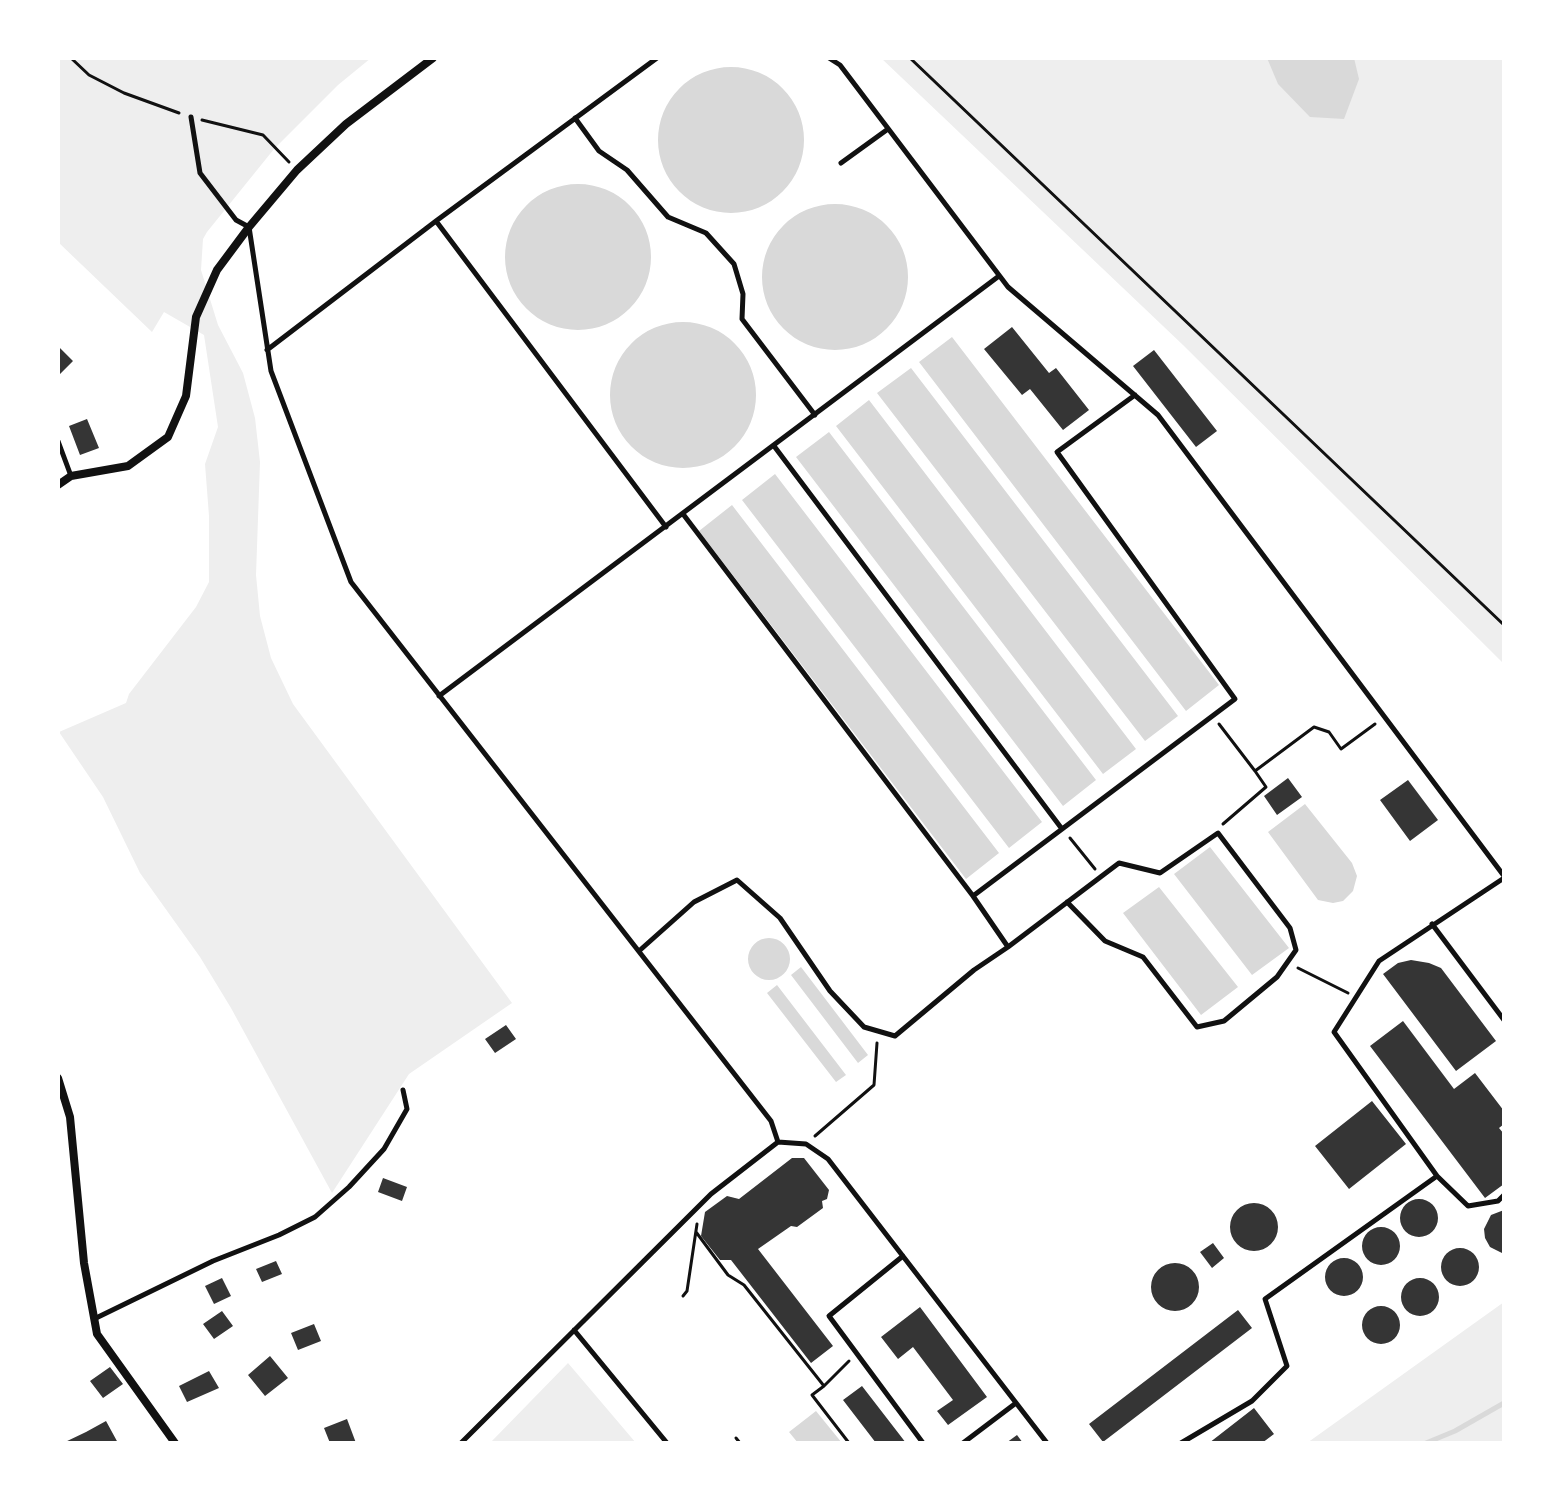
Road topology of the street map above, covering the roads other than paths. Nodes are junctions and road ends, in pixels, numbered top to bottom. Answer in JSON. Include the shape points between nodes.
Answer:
{"nodes":[{"id":1,"x":433,"y":58,"type":"edge"},
{"id":2,"x":657,"y":58,"type":"edge"},
{"id":3,"x":829,"y":58,"type":"edge"},
{"id":4,"x":191,"y":117,"type":"road end"},
{"id":5,"x":575,"y":118,"type":"junction"},
{"id":6,"x":888,"y":129,"type":"junction"},
{"id":7,"x":841,"y":163,"type":"dead end"},
{"id":8,"x":436,"y":221,"type":"junction"},
{"id":9,"x":249,"y":227,"type":"junction"},
{"id":10,"x":999,"y":276,"type":"junction"},
{"id":11,"x":267,"y":350,"type":"junction"},
{"id":12,"x":1135,"y":395,"type":"junction"},
{"id":13,"x":815,"y":415,"type":"junction"},
{"id":14,"x":58,"y":441,"type":"edge"},
{"id":15,"x":774,"y":446,"type":"junction"},
{"id":16,"x":71,"y":476,"type":"junction"},
{"id":17,"x":58,"y":485,"type":"edge"},
{"id":18,"x":683,"y":514,"type":"junction"},
{"id":19,"x":666,"y":527,"type":"junction"},
{"id":20,"x":439,"y":696,"type":"junction"},
{"id":21,"x":1062,"y":829,"type":"junction"},
{"id":22,"x":1504,"y":877,"type":"edge"},
{"id":23,"x":973,"y":896,"type":"junction"},
{"id":24,"x":1067,"y":902,"type":"junction"},
{"id":25,"x":1432,"y":924,"type":"junction"},
{"id":26,"x":1008,"y":947,"type":"junction"},
{"id":27,"x":639,"y":951,"type":"junction"},
{"id":28,"x":1504,"y":1020,"type":"edge"},
{"id":29,"x":58,"y":1078,"type":"edge"},
{"id":30,"x":403,"y":1090,"type":"dead end"},
{"id":31,"x":778,"y":1142,"type":"junction"},
{"id":32,"x":1437,"y":1176,"type":"junction"},
{"id":33,"x":1504,"y":1195,"type":"edge"},
{"id":34,"x":903,"y":1256,"type":"junction"},
{"id":35,"x":94,"y":1319,"type":"junction"},
{"id":36,"x":574,"y":1330,"type":"junction"},
{"id":37,"x":1016,"y":1403,"type":"junction"},
{"id":38,"x":175,"y":1443,"type":"edge"},
{"id":39,"x":461,"y":1443,"type":"edge"},
{"id":40,"x":667,"y":1443,"type":"edge"},
{"id":41,"x":923,"y":1443,"type":"edge"},
{"id":42,"x":963,"y":1443,"type":"edge"},
{"id":43,"x":1047,"y":1443,"type":"edge"},
{"id":44,"x":1181,"y":1443,"type":"edge"}],
"edges":[{"from":1,"to":9,"type":"street","via":[[346,124],[297,170]]},
{"from":2,"to":5,"type":"lane"},
{"from":3,"to":6,"type":"lane"},
{"from":4,"to":9,"type":"lane","via":[[200,173],[236,220]]},
{"from":5,"to":8,"type":"lane"},
{"from":5,"to":13,"type":"lane","via":[[599,151],[627,170],[668,217],[706,233],[734,264],[743,294],[742,319]]},
{"from":6,"to":7,"type":"lane"},
{"from":6,"to":10,"type":"lane"},
{"from":8,"to":11,"type":"lane"},
{"from":8,"to":19,"type":"lane"},
{"from":9,"to":11,"type":"lane"},
{"from":9,"to":16,"type":"street","via":[[217,270],[196,317],[186,396],[168,437],[128,466]]},
{"from":10,"to":12,"type":"lane"},
{"from":10,"to":13,"type":"lane"},
{"from":11,"to":20,"type":"lane","via":[[351,582]]},
{"from":12,"to":21,"type":"lane","via":[[1057,452],[1235,699]]},
{"from":12,"to":22,"type":"lane","via":[[1158,415]]},
{"from":13,"to":15,"type":"lane"},
{"from":14,"to":16,"type":"lane"},
{"from":15,"to":18,"type":"lane"},
{"from":15,"to":21,"type":"lane"},
{"from":16,"to":17,"type":"street"},
{"from":18,"to":19,"type":"lane"},
{"from":18,"to":23,"type":"lane"},
{"from":19,"to":20,"type":"lane"},
{"from":20,"to":27,"type":"lane"},
{"from":21,"to":23,"type":"lane"},
{"from":22,"to":25,"type":"lane"},
{"from":23,"to":26,"type":"lane"},
{"from":24,"to":24,"type":"lane","via":[[1119,863],[1160,873],[1218,833],[1290,928],[1296,950],[1277,977],[1224,1021],[1197,1027],[1143,957],[1105,941]]},
{"from":24,"to":26,"type":"lane"},
{"from":25,"to":28,"type":"lane"},
{"from":25,"to":32,"type":"lane","via":[[1379,961],[1334,1032]]},
{"from":26,"to":27,"type":"lane","via":[[895,1036],[864,1027],[830,991],[780,918],[737,880],[694,902]]},
{"from":27,"to":31,"type":"lane","via":[[771,1121]]},
{"from":29,"to":35,"type":"street","via":[[70,1117]]},
{"from":30,"to":35,"type":"lane","via":[[407,1109],[384,1149],[315,1217]]},
{"from":31,"to":34,"type":"lane","via":[[806,1144],[828,1159]]},
{"from":31,"to":36,"type":"lane","via":[[700,1204]]},
{"from":32,"to":33,"type":"lane","via":[[1468,1206]]},
{"from":32,"to":44,"type":"lane","via":[[1265,1299],[1287,1366],[1252,1401]]},
{"from":34,"to":37,"type":"lane"},
{"from":34,"to":41,"type":"lane","via":[[829,1316]]},
{"from":35,"to":38,"type":"street","via":[[97,1334]]},
{"from":36,"to":39,"type":"lane"},
{"from":36,"to":40,"type":"lane"},
{"from":37,"to":42,"type":"lane"},
{"from":37,"to":43,"type":"lane"}]}
